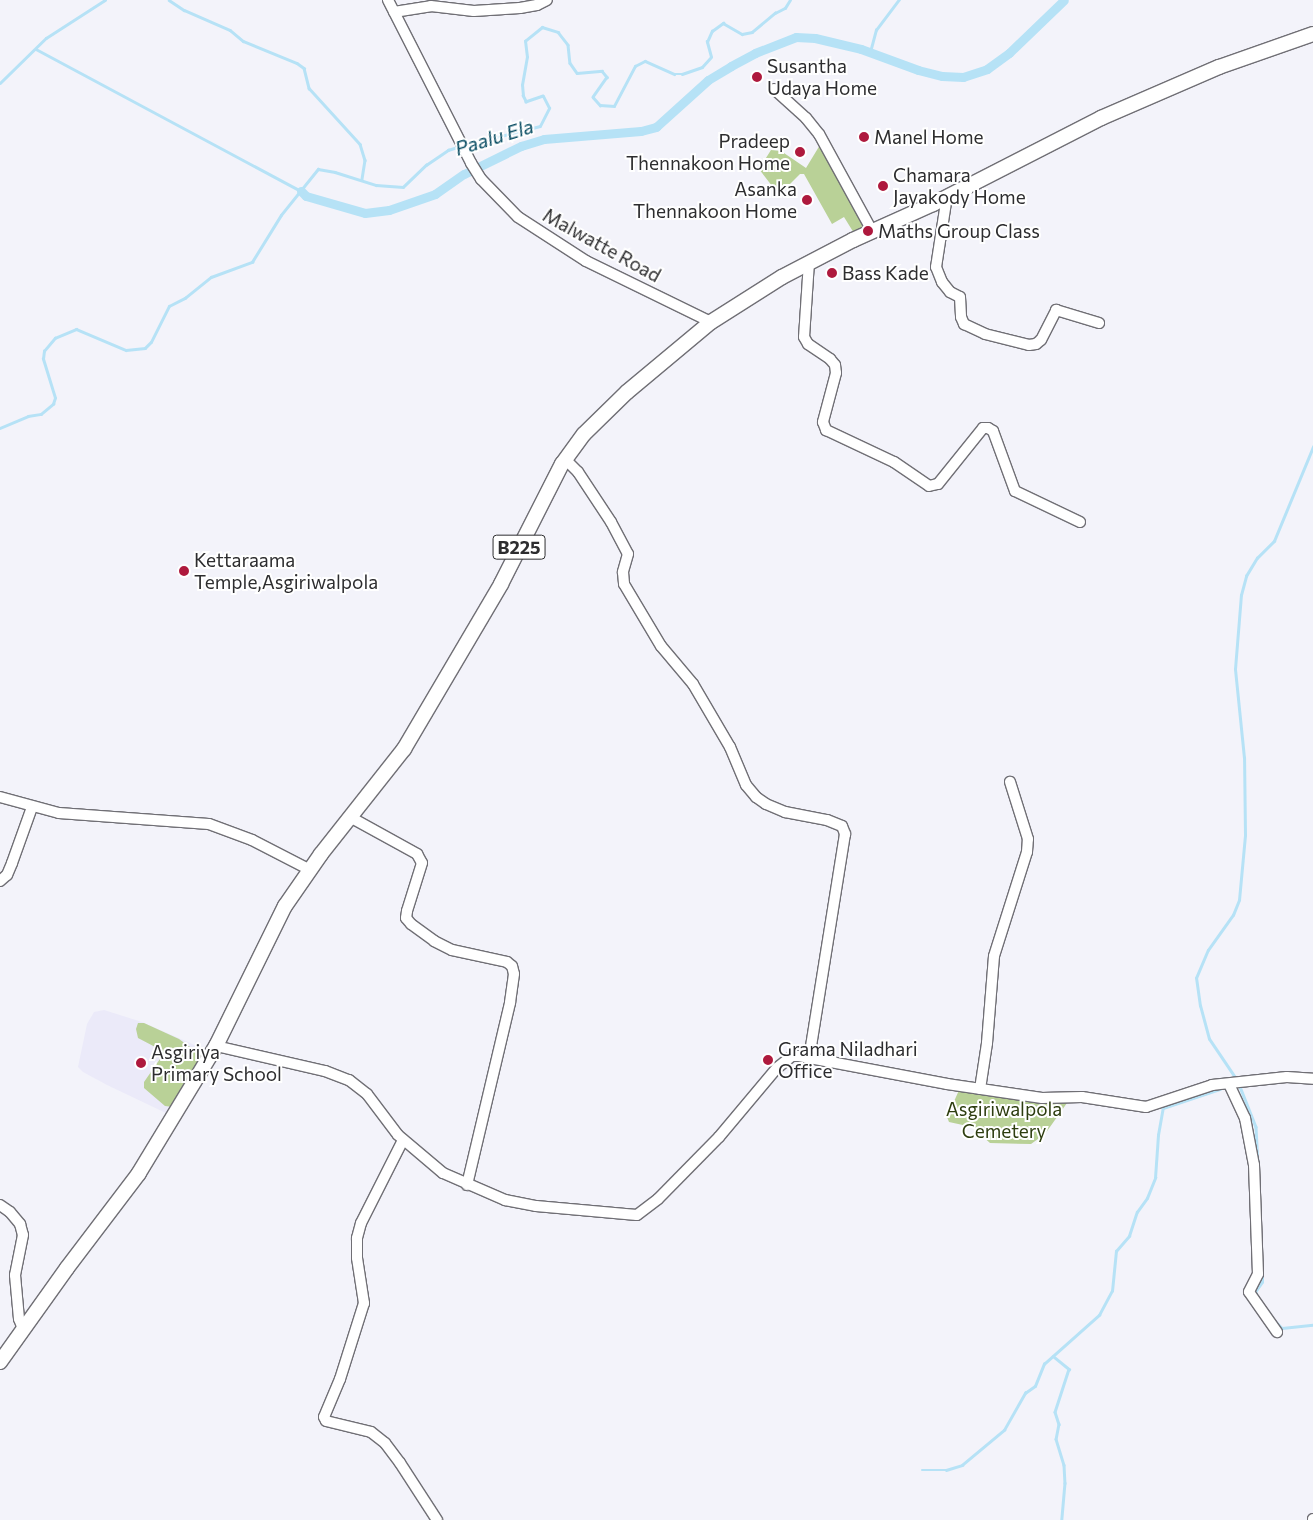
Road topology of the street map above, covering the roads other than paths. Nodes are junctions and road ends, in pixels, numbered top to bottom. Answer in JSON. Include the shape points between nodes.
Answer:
{"nodes":[{"id":1,"x":388,"y":0,"type":"edge"},
{"id":2,"x":547,"y":0,"type":"edge"},
{"id":3,"x":394,"y":12,"type":"junction"},
{"id":4,"x":1313,"y":34,"type":"edge"},
{"id":5,"x":774,"y":89,"type":"dead end"},
{"id":6,"x":947,"y":196,"type":"junction"},
{"id":7,"x":872,"y":231,"type":"junction"},
{"id":8,"x":810,"y":262,"type":"junction"},
{"id":9,"x":711,"y":322,"type":"junction"},
{"id":10,"x":1099,"y":323,"type":"dead end"},
{"id":11,"x":565,"y":459,"type":"junction"},
{"id":12,"x":1080,"y":522,"type":"dead end"},
{"id":13,"x":1010,"y":782,"type":"dead end"},
{"id":14,"x":0,"y":797,"type":"edge"},
{"id":15,"x":32,"y":807,"type":"junction"},
{"id":16,"x":350,"y":817,"type":"junction"},
{"id":17,"x":310,"y":870,"type":"junction"},
{"id":18,"x":0,"y":882,"type":"edge"},
{"id":19,"x":216,"y":1046,"type":"junction"},
{"id":20,"x":809,"y":1058,"type":"junction"},
{"id":21,"x":1313,"y":1079,"type":"edge"},
{"id":22,"x":1229,"y":1084,"type":"junction"},
{"id":23,"x":980,"y":1089,"type":"junction"},
{"id":24,"x":403,"y":1140,"type":"junction"},
{"id":25,"x":467,"y":1185,"type":"junction"},
{"id":26,"x":0,"y":1205,"type":"edge"},
{"id":27,"x":22,"y":1329,"type":"junction"},
{"id":28,"x":1277,"y":1332,"type":"dead end"},
{"id":29,"x":0,"y":1362,"type":"edge"},
{"id":30,"x":436,"y":1520,"type":"edge"}],
"edges":[{"from":1,"to":3,"type":"street","name":"Malwatte Road"},
{"from":2,"to":3,"type":"street","via":[[537,6],[520,8],[474,10],[431,6]]},
{"from":3,"to":9,"type":"street","name":"Malwatte Road","via":[[471,164],[518,218],[586,261]]},
{"from":4,"to":6,"type":"main road","number":"B225","via":[[1219,67],[1101,118]]},
{"from":5,"to":7,"type":"street","via":[[819,134]]},
{"from":6,"to":7,"type":"main road","number":"B225"},
{"from":6,"to":10,"type":"street","via":[[936,267],[942,282],[950,292],[960,297],[964,324],[985,334],[1029,345],[1041,340],[1056,310]]},
{"from":7,"to":8,"type":"main road","number":"B225"},
{"from":8,"to":9,"type":"main road","number":"B225"},
{"from":8,"to":12,"type":"street","via":[[804,337],[808,344],[830,359],[836,373],[823,422],[826,430],[894,462],[928,486],[938,484],[983,428],[988,428],[993,431],[1015,491]]},
{"from":9,"to":11,"type":"main road","number":"B225","via":[[627,392],[584,434]]},
{"from":11,"to":16,"type":"main road","number":"B225","via":[[501,584],[439,693],[404,749]]},
{"from":11,"to":20,"type":"street","via":[[578,472],[611,522],[628,554],[623,572],[624,584],[661,646],[693,684],[730,747],[746,785],[766,804],[842,826],[845,834]]},
{"from":13,"to":23,"type":"street","via":[[1028,840],[1027,852],[994,956]]},
{"from":14,"to":15,"type":"street"},
{"from":15,"to":17,"type":"street","via":[[59,813],[209,824],[252,840]]},
{"from":15,"to":18,"type":"street","via":[[7,875]]},
{"from":16,"to":17,"type":"main road","number":"B225"},
{"from":16,"to":25,"type":"street","via":[[417,854],[422,863],[407,911],[406,918],[411,924],[452,950],[507,962],[512,966],[510,1003]]},
{"from":17,"to":19,"type":"main road","number":"B225","via":[[285,906]]},
{"from":19,"to":24,"type":"street","via":[[325,1071],[349,1080],[367,1094]]},
{"from":19,"to":27,"type":"main road","number":"B225","via":[[139,1173]]},
{"from":20,"to":23,"type":"street"},
{"from":20,"to":25,"type":"street","via":[[792,1056],[777,1068],[719,1137],[658,1200],[637,1215],[536,1206],[505,1200]]},
{"from":21,"to":22,"type":"street","via":[[1286,1077]]},
{"from":22,"to":23,"type":"street","via":[[1212,1085],[1146,1107],[1082,1097],[1042,1098]]},
{"from":22,"to":28,"type":"street","via":[[1245,1118],[1254,1165],[1258,1274],[1249,1292]]},
{"from":24,"to":25,"type":"street","via":[[443,1173]]},
{"from":24,"to":30,"type":"street","via":[[361,1223],[357,1258],[364,1303],[340,1379],[324,1417],[371,1432],[385,1444]]},
{"from":26,"to":27,"type":"street","via":[[20,1224],[24,1235],[15,1275]]},
{"from":27,"to":29,"type":"main road","number":"B225"}]}
